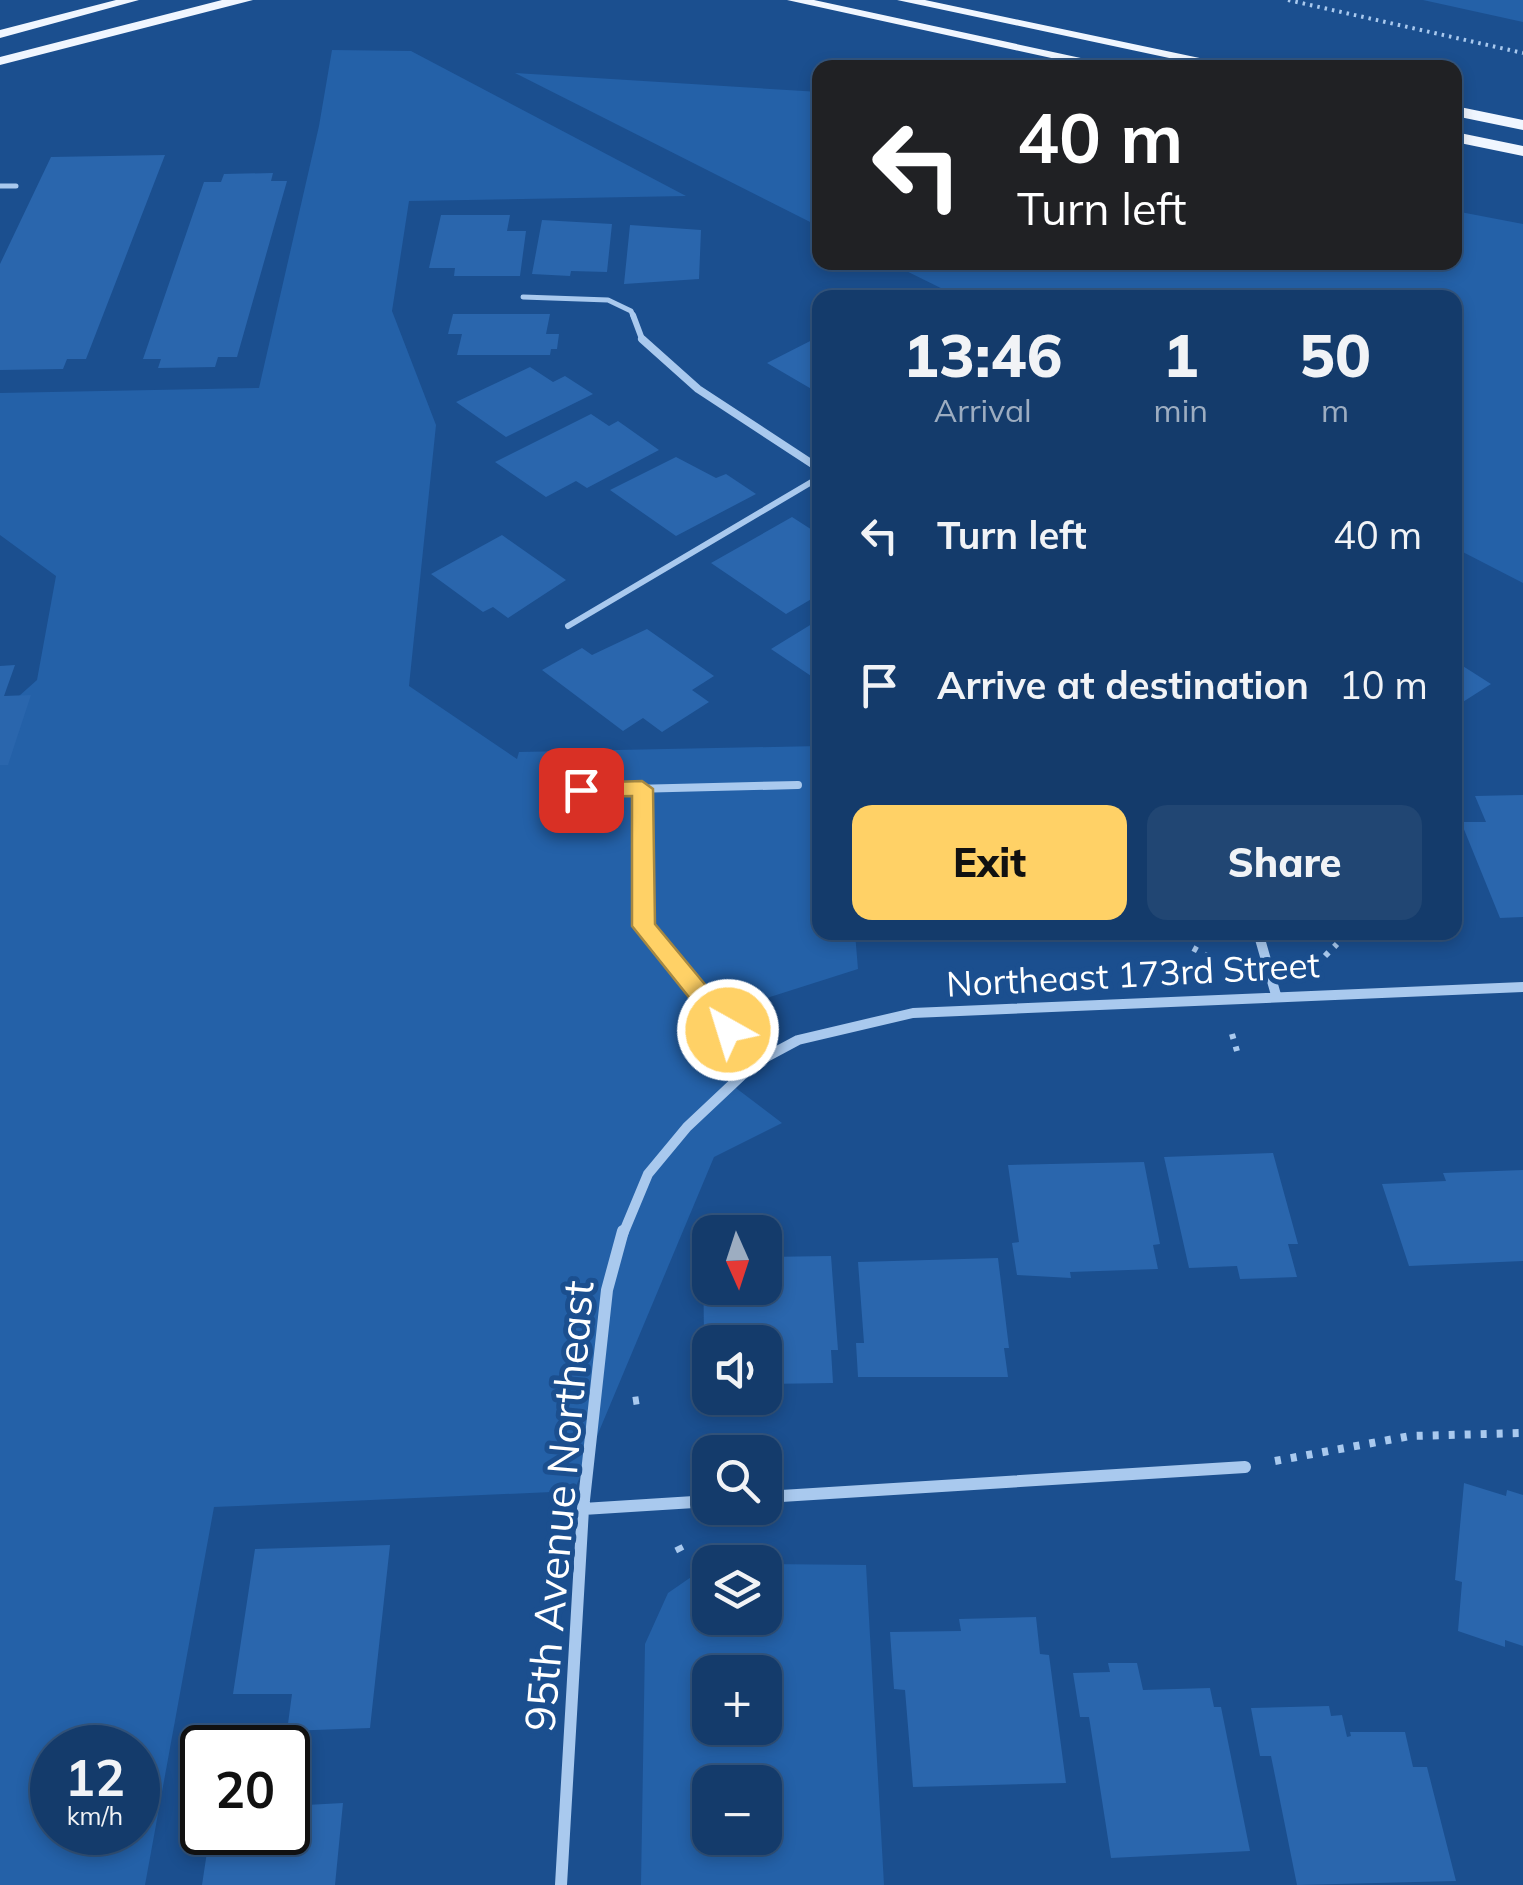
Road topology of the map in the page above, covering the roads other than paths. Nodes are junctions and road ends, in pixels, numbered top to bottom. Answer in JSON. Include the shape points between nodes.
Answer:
{"nodes":[{"id":1,"x":132,"y":0,"type":"edge"},
{"id":2,"x":246,"y":0,"type":"edge"},
{"id":3,"x":794,"y":0,"type":"edge"},
{"id":4,"x":904,"y":0,"type":"edge"},
{"id":5,"x":0,"y":34,"type":"edge"},
{"id":6,"x":1082,"y":60,"type":"edge"},
{"id":7,"x":1200,"y":60,"type":"edge"},
{"id":8,"x":0,"y":61,"type":"edge"},
{"id":9,"x":1462,"y":112,"type":"edge"},
{"id":10,"x":1523,"y":124,"type":"edge"},
{"id":11,"x":1462,"y":138,"type":"edge"},
{"id":12,"x":1523,"y":151,"type":"edge"},
{"id":13,"x":0,"y":186,"type":"edge"},
{"id":14,"x":16,"y":186,"type":"dead end"},
{"id":15,"x":524,"y":298,"type":"dead end"},
{"id":16,"x":642,"y":339,"type":"joint"},
{"id":17,"x":812,"y":467,"type":"edge"},
{"id":18,"x":812,"y":478,"type":"edge"},
{"id":19,"x":568,"y":626,"type":"dead end"},
{"id":20,"x":798,"y":785,"type":"dead end"},
{"id":21,"x":642,"y":789,"type":"junction"},
{"id":22,"x":551,"y":791,"type":"dead end"},
{"id":23,"x":1260,"y":940,"type":"edge"},
{"id":24,"x":1523,"y":987,"type":"edge"},
{"id":25,"x":1276,"y":995,"type":"junction"},
{"id":26,"x":755,"y":1063,"type":"junction"},
{"id":27,"x":1244,"y":1466,"type":"road end"},
{"id":28,"x":782,"y":1496,"type":"edge"},
{"id":29,"x":692,"y":1502,"type":"edge"},
{"id":30,"x":583,"y":1509,"type":"junction"},
{"id":31,"x":561,"y":1885,"type":"edge"}],
"edges":[{"from":1,"to":5,"type":"main road"},
{"from":2,"to":8,"type":"main road"},
{"from":3,"to":6,"type":"main road"},
{"from":4,"to":7,"type":"main road"},
{"from":9,"to":10,"type":"main road"},
{"from":11,"to":12,"type":"main road"},
{"from":13,"to":14,"type":"lane"},
{"from":15,"to":16,"type":"lane","via":[[608,300],[631,311]]},
{"from":16,"to":17,"type":"street","via":[[698,389]]},
{"from":18,"to":19,"type":"lane"},
{"from":20,"to":21,"type":"lane"},
{"from":21,"to":22,"type":"lane"},
{"from":21,"to":26,"type":"lane","via":[[644,926]]},
{"from":23,"to":25,"type":"street"},
{"from":24,"to":25,"type":"street","name":"Northeast 173rd Street"},
{"from":25,"to":26,"type":"street","name":"Northeast 173rd Street","via":[[913,1013],[798,1040]]},
{"from":26,"to":30,"type":"street","name":"95th Avenue Northeast","via":[[648,1174],[626,1225],[607,1290]]},
{"from":27,"to":28,"type":"street"},
{"from":29,"to":30,"type":"street"},
{"from":30,"to":31,"type":"street","name":"95th Avenue Northeast"}]}
